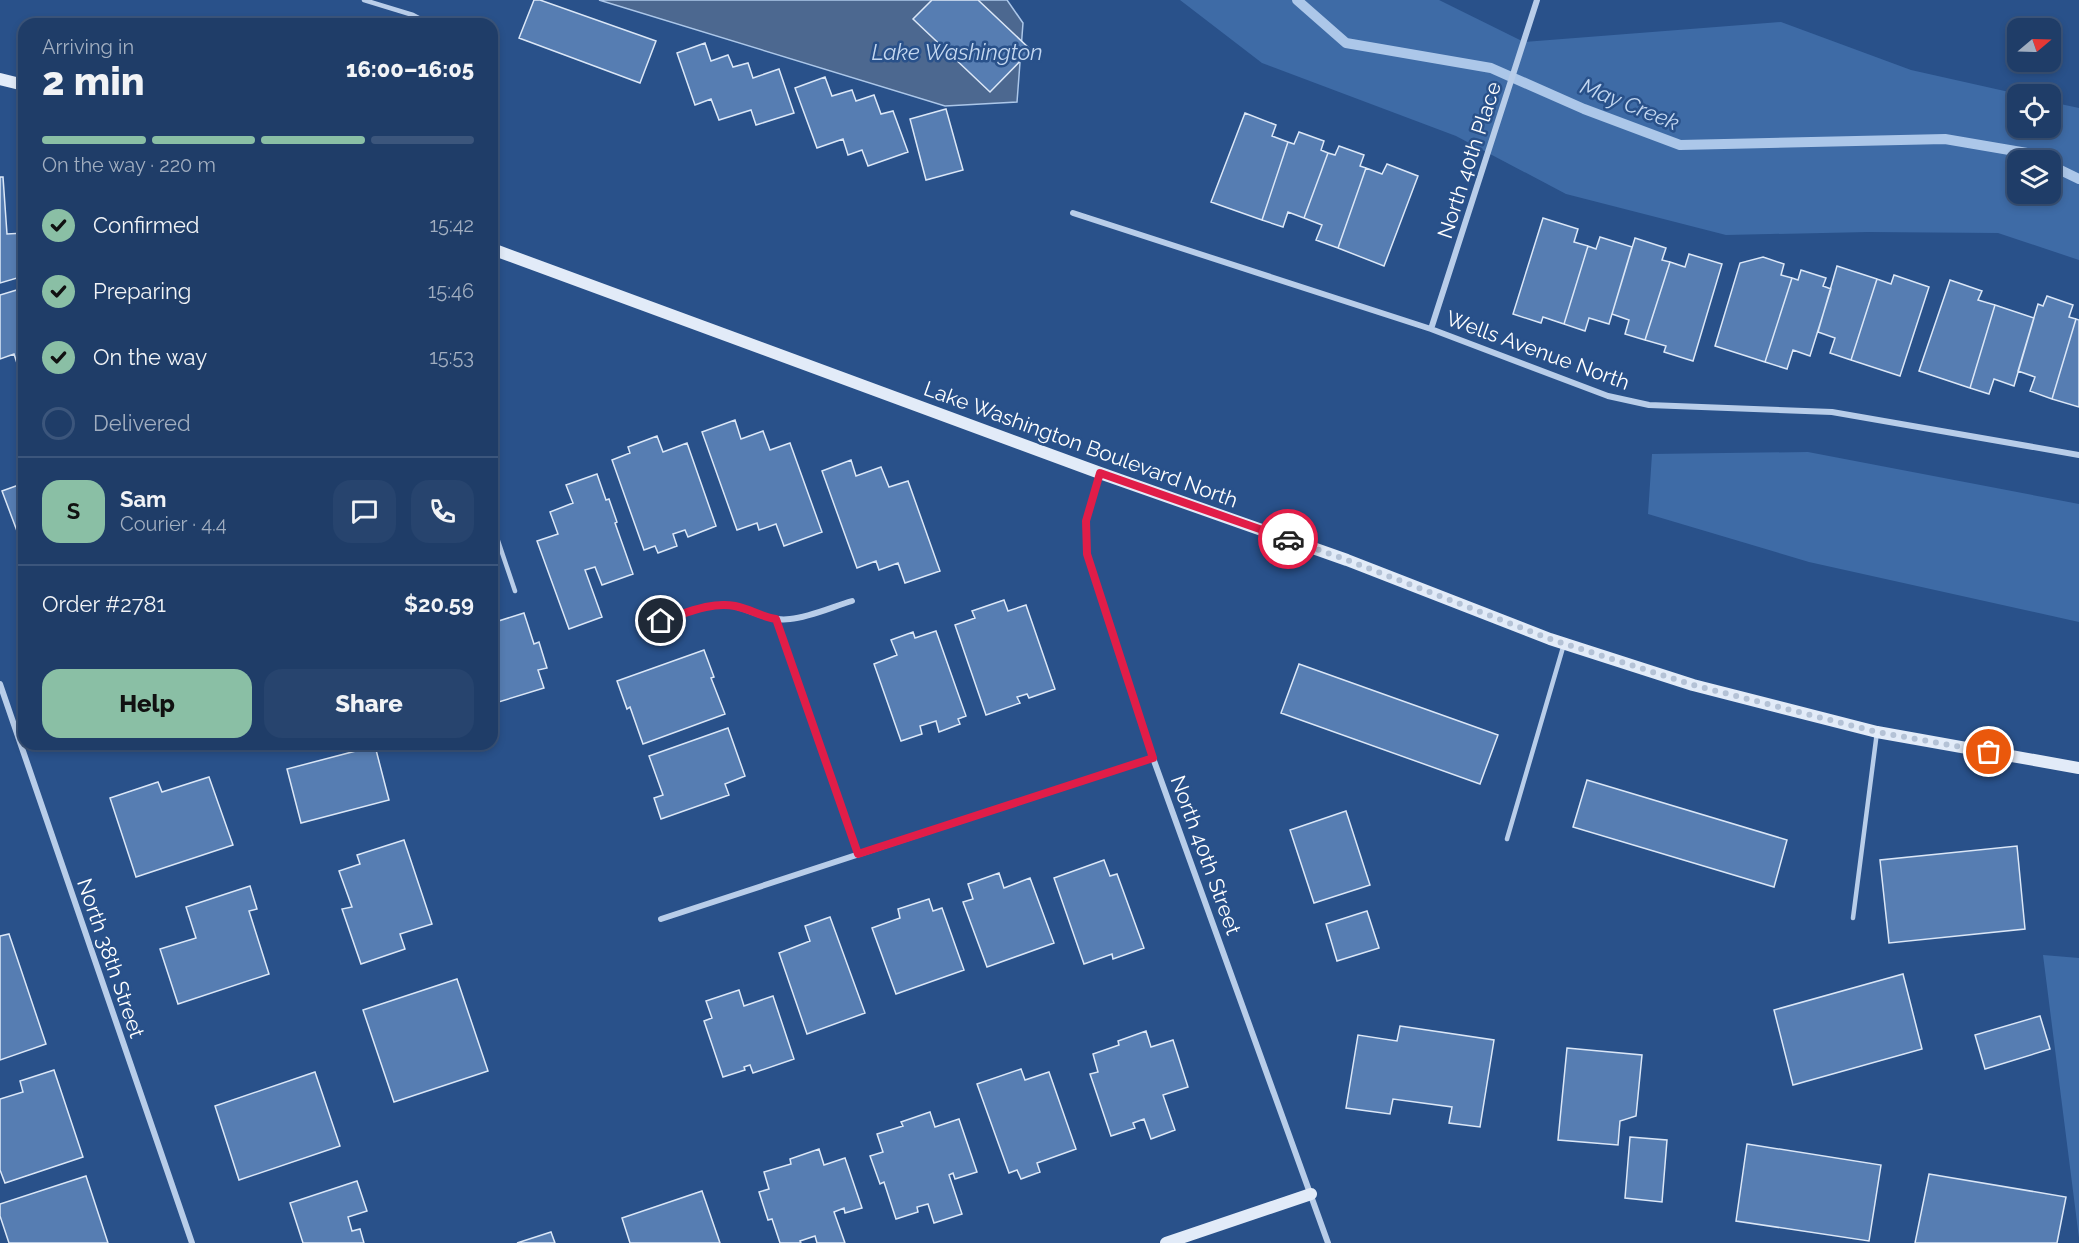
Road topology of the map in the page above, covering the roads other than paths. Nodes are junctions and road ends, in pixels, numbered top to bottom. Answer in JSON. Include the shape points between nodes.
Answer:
{"nodes":[{"id":1,"x":364,"y":0,"type":"edge"},
{"id":2,"x":1537,"y":0,"type":"edge"},
{"id":3,"x":419,"y":18,"type":"edge"},
{"id":4,"x":0,"y":79,"type":"edge"},
{"id":5,"x":18,"y":84,"type":"edge"},
{"id":6,"x":1073,"y":213,"type":"dead end"},
{"id":7,"x":498,"y":251,"type":"edge"},
{"id":8,"x":1431,"y":329,"type":"junction"},
{"id":9,"x":2079,"y":455,"type":"edge"},
{"id":10,"x":1100,"y":473,"type":"junction"},
{"id":11,"x":498,"y":541,"type":"edge"},
{"id":12,"x":515,"y":591,"type":"dead end"},
{"id":13,"x":852,"y":601,"type":"dead end"},
{"id":14,"x":776,"y":619,"type":"junction"},
{"id":15,"x":661,"y":621,"type":"dead end"},
{"id":16,"x":1564,"y":644,"type":"junction"},
{"id":17,"x":0,"y":684,"type":"edge"},
{"id":18,"x":1877,"y":732,"type":"junction"},
{"id":19,"x":18,"y":736,"type":"edge"},
{"id":20,"x":23,"y":750,"type":"edge"},
{"id":21,"x":1153,"y":758,"type":"junction"},
{"id":22,"x":2079,"y":768,"type":"edge"},
{"id":23,"x":1508,"y":839,"type":"dead end"},
{"id":24,"x":858,"y":854,"type":"junction"},
{"id":25,"x":1853,"y":918,"type":"dead end"},
{"id":26,"x":661,"y":919,"type":"dead end"},
{"id":27,"x":1311,"y":1194,"type":"junction"},
{"id":28,"x":192,"y":1243,"type":"edge"},
{"id":29,"x":1166,"y":1243,"type":"edge"},
{"id":30,"x":1328,"y":1243,"type":"edge"}],
"edges":[{"from":1,"to":3,"type":"lane"},
{"from":2,"to":8,"type":"street","name":"North 40th Place"},
{"from":4,"to":5,"type":"street"},
{"from":6,"to":8,"type":"street","name":"Wells Avenue North"},
{"from":7,"to":10,"type":"street","name":"Lake Washington Boulevard North"},
{"from":8,"to":9,"type":"street","name":"Wells Avenue North","via":[[1608,396],[1649,405],[1832,412]]},
{"from":10,"to":16,"type":"street","name":"Lake Washington Boulevard North","via":[[1347,560]]},
{"from":10,"to":21,"type":"street","name":"North 40th Street","via":[[1086,521],[1087,554]]},
{"from":11,"to":12,"type":"lane"},
{"from":13,"to":14,"type":"street","via":[[791,619]]},
{"from":14,"to":15,"type":"street","via":[[724,605]]},
{"from":14,"to":24,"type":"street"},
{"from":16,"to":18,"type":"street","name":"Lake Washington Boulevard North","via":[[1693,685]]},
{"from":16,"to":23,"type":"lane"},
{"from":17,"to":19,"type":"street","name":"North 38th Street"},
{"from":18,"to":22,"type":"street","name":"Lake Washington Boulevard North"},
{"from":18,"to":25,"type":"lane"},
{"from":20,"to":28,"type":"street","name":"North 38th Street"},
{"from":21,"to":24,"type":"street"},
{"from":21,"to":27,"type":"street","name":"North 40th Street"},
{"from":24,"to":26,"type":"street"},
{"from":27,"to":29,"type":"street"},
{"from":27,"to":30,"type":"street","name":"North 40th Street"}]}
